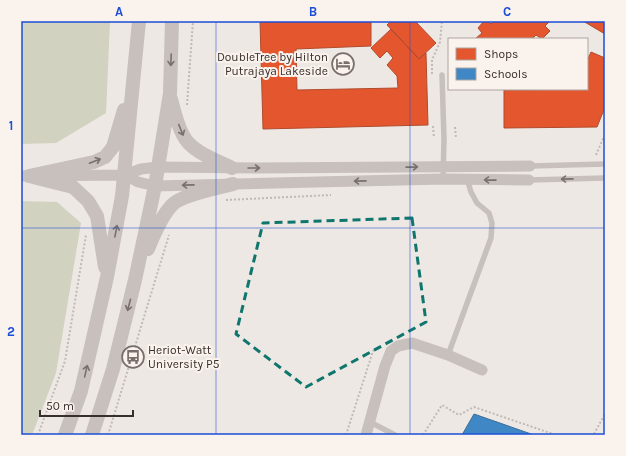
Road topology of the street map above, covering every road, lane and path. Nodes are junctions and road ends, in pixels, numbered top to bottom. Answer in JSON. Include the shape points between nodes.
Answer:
{"nodes":[{"id":1,"x":139,"y":21,"type":"edge"},
{"id":2,"x":172,"y":21,"type":"edge"},
{"id":3,"x":194,"y":21,"type":"edge"},
{"id":4,"x":137,"y":47,"type":"junction"},
{"id":5,"x":442,"y":75,"type":"dead end"},
{"id":6,"x":170,"y":93,"type":"junction"},
{"id":7,"x":187,"y":111,"type":"dead end"},
{"id":8,"x":433,"y":123,"type":"dead end"},
{"id":9,"x":455,"y":127,"type":"dead end"},
{"id":10,"x":605,"y":134,"type":"edge"},
{"id":11,"x":434,"y":138,"type":"dead end"},
{"id":12,"x":456,"y":138,"type":"dead end"},
{"id":13,"x":596,"y":155,"type":"dead end"},
{"id":14,"x":605,"y":164,"type":"edge"},
{"id":15,"x":158,"y":166,"type":"junction"},
{"id":16,"x":530,"y":166,"type":"joint"},
{"id":17,"x":443,"y":167,"type":"junction"},
{"id":18,"x":232,"y":168,"type":"junction"},
{"id":19,"x":125,"y":175,"type":"junction"},
{"id":20,"x":25,"y":176,"type":"edge"},
{"id":21,"x":605,"y":178,"type":"edge"},
{"id":22,"x":467,"y":179,"type":"junction"},
{"id":23,"x":443,"y":180,"type":"junction"},
{"id":24,"x":529,"y":180,"type":"joint"},
{"id":25,"x":233,"y":184,"type":"junction"},
{"id":26,"x":155,"y":186,"type":"junction"},
{"id":27,"x":333,"y":194,"type":"dead end"},
{"id":28,"x":223,"y":201,"type":"dead end"},
{"id":29,"x":171,"y":229,"type":"dead end"},
{"id":30,"x":87,"y":232,"type":"dead end"},
{"id":31,"x":107,"y":278,"type":"junction"},
{"id":32,"x":135,"y":280,"type":"junction"},
{"id":33,"x":390,"y":351,"type":"junction"},
{"id":34,"x":448,"y":354,"type":"junction"},
{"id":35,"x":482,"y":370,"type":"dead end"},
{"id":36,"x":605,"y":414,"type":"edge"},
{"id":37,"x":370,"y":422,"type":"junction"},
{"id":38,"x":38,"y":435,"type":"edge"},
{"id":39,"x":65,"y":435,"type":"edge"},
{"id":40,"x":92,"y":435,"type":"edge"},
{"id":41,"x":108,"y":435,"type":"edge"},
{"id":42,"x":346,"y":435,"type":"edge"},
{"id":43,"x":366,"y":435,"type":"edge"},
{"id":44,"x":395,"y":435,"type":"edge"},
{"id":45,"x":423,"y":435,"type":"edge"},
{"id":46,"x":556,"y":435,"type":"edge"},
{"id":47,"x":590,"y":435,"type":"edge"}],
"edges":[{"from":1,"to":4,"type":"street"},
{"from":2,"to":6,"type":"street","one_way":true},
{"from":3,"to":7,"type":"path"},
{"from":4,"to":19,"type":"street"},
{"from":20,"to":4,"type":"street","one_way":true,"via":[[94,162],[105,157],[113,146],[119,129]]},
{"from":5,"to":17,"type":"lane"},
{"from":6,"to":15,"type":"street"},
{"from":6,"to":18,"type":"street","one_way":true,"via":[[183,137],[194,148]]},
{"from":8,"to":11,"type":"path"},
{"from":9,"to":12,"type":"path"},
{"from":10,"to":13,"type":"path"},
{"from":14,"to":16,"type":"lane"},
{"from":15,"to":18,"type":"street"},
{"from":15,"to":19,"type":"street"},
{"from":15,"to":26,"type":"street"},
{"from":16,"to":17,"type":"street"},
{"from":18,"to":17,"type":"street","one_way":true},
{"from":17,"to":23,"type":"lane"},
{"from":19,"to":20,"type":"street"},
{"from":19,"to":26,"type":"street","via":[[138,182]]},
{"from":31,"to":19,"type":"street","one_way":true},
{"from":20,"to":31,"type":"street","via":[[73,187],[88,201],[97,216]]},
{"from":21,"to":24,"type":"lane","one_way":true},
{"from":22,"to":23,"type":"street"},
{"from":24,"to":22,"type":"street","one_way":true},
{"from":22,"to":34,"type":"lane","via":[[470,192],[477,203],[489,213],[492,223],[491,238]]},
{"from":23,"to":25,"type":"street","one_way":true},
{"from":25,"to":26,"type":"street","one_way":true},
{"from":25,"to":32,"type":"street","via":[[186,197],[172,205],[160,222]]},
{"from":26,"to":32,"type":"street"},
{"from":27,"to":28,"type":"path"},
{"from":29,"to":41,"type":"path"},
{"from":30,"to":38,"type":"path","via":[[65,361]]},
{"from":39,"to":31,"type":"street","one_way":true,"via":[[81,391]]},
{"from":32,"to":40,"type":"street","one_way":true,"via":[[113,369]]},
{"from":33,"to":34,"type":"street","via":[[412,343]]},
{"from":33,"to":37,"type":"street"},
{"from":33,"to":42,"type":"path","via":[[377,348],[373,351]]},
{"from":34,"to":35,"type":"street"},
{"from":36,"to":47,"type":"path","via":[[594,434]]},
{"from":37,"to":43,"type":"street"},
{"from":37,"to":44,"type":"lane"},
{"from":45,"to":46,"type":"path","via":[[442,405],[459,415],[474,407]]}]}
